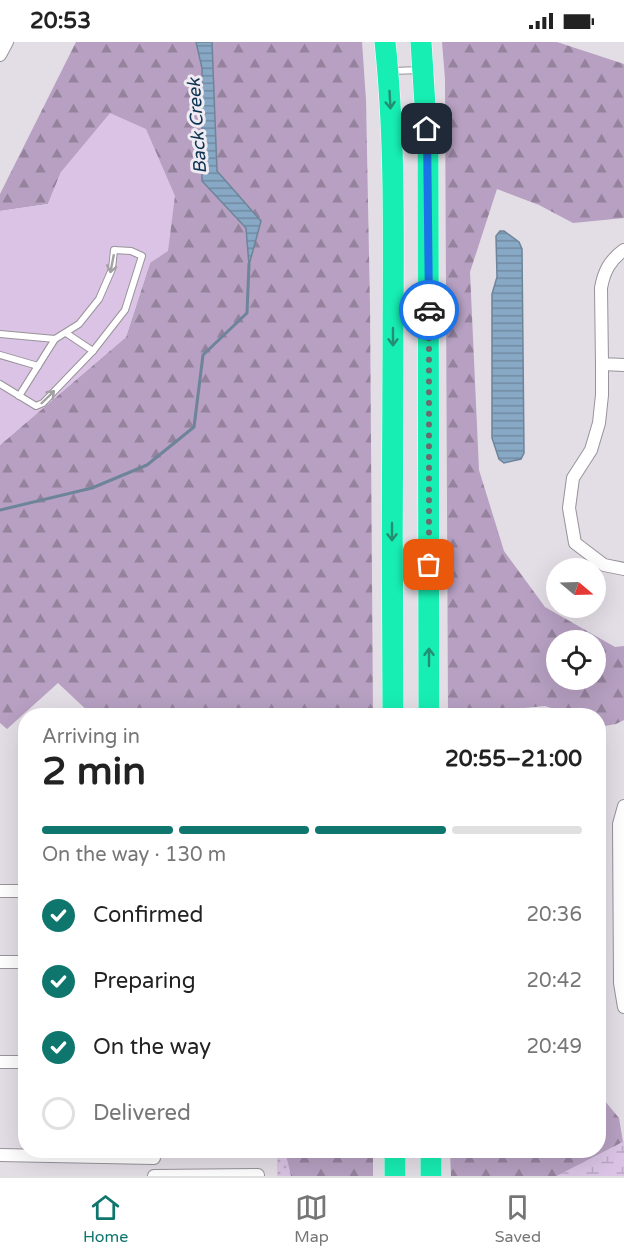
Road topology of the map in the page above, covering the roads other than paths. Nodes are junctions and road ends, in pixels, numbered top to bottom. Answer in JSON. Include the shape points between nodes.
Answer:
{"nodes":[{"id":1,"x":7,"y":42,"type":"edge"},
{"id":2,"x":385,"y":42,"type":"edge"},
{"id":3,"x":421,"y":42,"type":"edge"},
{"id":4,"x":0,"y":55,"type":"edge"},
{"id":5,"x":423,"y":70,"type":"junction"},
{"id":6,"x":388,"y":72,"type":"junction"},
{"id":7,"x":624,"y":250,"type":"edge"},
{"id":8,"x":66,"y":333,"type":"junction"},
{"id":9,"x":0,"y":334,"type":"edge"},
{"id":10,"x":55,"y":339,"type":"junction"},
{"id":11,"x":93,"y":351,"type":"junction"},
{"id":12,"x":0,"y":355,"type":"edge"},
{"id":13,"x":602,"y":364,"type":"junction"},
{"id":14,"x":624,"y":365,"type":"edge"},
{"id":15,"x":38,"y":366,"type":"junction"},
{"id":16,"x":0,"y":384,"type":"edge"},
{"id":17,"x":19,"y":396,"type":"junction"},
{"id":18,"x":624,"y":569,"type":"edge"},
{"id":19,"x":393,"y":708,"type":"edge"},
{"id":20,"x":429,"y":708,"type":"edge"},
{"id":21,"x":624,"y":806,"type":"edge"},
{"id":22,"x":0,"y":891,"type":"edge"},
{"id":23,"x":18,"y":891,"type":"edge"},
{"id":24,"x":0,"y":962,"type":"edge"},
{"id":25,"x":18,"y":962,"type":"edge"},
{"id":26,"x":624,"y":1007,"type":"edge"},
{"id":27,"x":0,"y":1062,"type":"edge"},
{"id":28,"x":18,"y":1062,"type":"edge"},
{"id":29,"x":0,"y":1155,"type":"edge"},
{"id":30,"x":18,"y":1155,"type":"edge"},
{"id":31,"x":154,"y":1158,"type":"edge"},
{"id":32,"x":395,"y":1158,"type":"edge"},
{"id":33,"x":431,"y":1158,"type":"edge"},
{"id":34,"x":154,"y":1176,"type":"edge"},
{"id":35,"x":258,"y":1176,"type":"edge"},
{"id":36,"x":395,"y":1176,"type":"edge"},
{"id":37,"x":431,"y":1176,"type":"edge"}],
"edges":[{"from":1,"to":4,"type":"street"},
{"from":2,"to":6,"type":"highway"},
{"from":3,"to":5,"type":"highway"},
{"from":5,"to":6,"type":"lane"},
{"from":20,"to":5,"type":"highway","one_way":true,"via":[[429,201]]},
{"from":6,"to":19,"type":"highway","one_way":true,"via":[[393,201]]},
{"from":7,"to":13,"type":"street","via":[[614,257],[603,276]]},
{"from":8,"to":10,"type":"lane"},
{"from":8,"to":11,"type":"lane"},
{"from":11,"to":8,"type":"lane","one_way":true,"via":[[125,310],[142,256],[114,250],[112,269],[99,299],[79,324]]},
{"from":9,"to":10,"type":"lane"},
{"from":10,"to":15,"type":"lane"},
{"from":17,"to":11,"type":"lane","one_way":true,"via":[[36,406],[43,403]]},
{"from":12,"to":15,"type":"lane"},
{"from":13,"to":14,"type":"street"},
{"from":13,"to":18,"type":"street","via":[[599,423],[591,450],[573,478],[568,508],[575,543],[604,565]]},
{"from":15,"to":17,"type":"lane"},
{"from":16,"to":17,"type":"lane"},
{"from":21,"to":26,"type":"street","via":[[619,824],[620,982]]},
{"from":22,"to":23,"type":"street"},
{"from":24,"to":25,"type":"street"},
{"from":27,"to":28,"type":"street"},
{"from":29,"to":30,"type":"street"},
{"from":31,"to":34,"type":"street"},
{"from":32,"to":36,"type":"highway"},
{"from":33,"to":37,"type":"highway"},
{"from":34,"to":35,"type":"street"}]}
